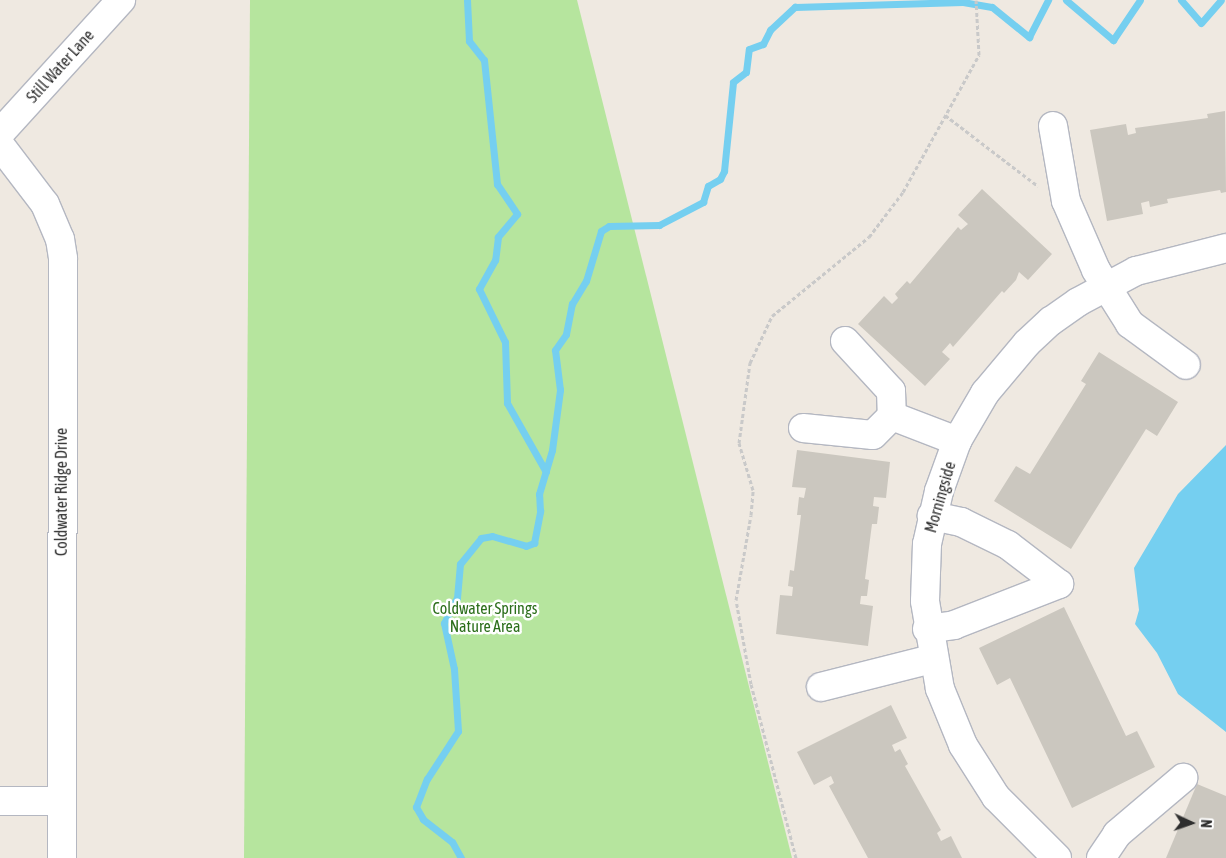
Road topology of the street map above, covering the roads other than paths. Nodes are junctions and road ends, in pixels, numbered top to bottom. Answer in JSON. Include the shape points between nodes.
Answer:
{"nodes":[{"id":1,"x":121,"y":0,"type":"edge"},
{"id":2,"x":1053,"y":126,"type":"dead end"},
{"id":3,"x":0,"y":133,"type":"edge"},
{"id":4,"x":0,"y":145,"type":"edge"},
{"id":5,"x":1226,"y":248,"type":"edge"},
{"id":6,"x":1106,"y":286,"type":"junction"},
{"id":7,"x":845,"y":341,"type":"dead end"},
{"id":8,"x":1186,"y":365,"type":"dead end"},
{"id":9,"x":892,"y":416,"type":"junction"},
{"id":10,"x":803,"y":428,"type":"dead end"},
{"id":11,"x":957,"y":441,"type":"junction"},
{"id":12,"x":932,"y":516,"type":"junction"},
{"id":13,"x":927,"y":629,"type":"junction"},
{"id":14,"x":932,"y":659,"type":"junction"},
{"id":15,"x":821,"y":687,"type":"dead end"},
{"id":16,"x":1183,"y":778,"type":"dead end"},
{"id":17,"x":0,"y":801,"type":"edge"},
{"id":18,"x":62,"y":801,"type":"junction"},
{"id":19,"x":1040,"y":853,"type":"edge"},
{"id":20,"x":62,"y":858,"type":"edge"},
{"id":21,"x":1101,"y":858,"type":"edge"}],
"edges":[{"from":1,"to":3,"type":"street","name":"Still Water Lane"},
{"from":2,"to":6,"type":"street","via":[[1066,201],[1076,232]]},
{"from":4,"to":18,"type":"street","name":"Coldwater Ridge Drive","via":[[46,204],[60,239],[63,259]]},
{"from":5,"to":6,"type":"street","name":"Morningside","via":[[1167,260]]},
{"from":6,"to":8,"type":"street","via":[[1130,324]]},
{"from":6,"to":11,"type":"street","name":"Morningside","via":[[1058,316],[1027,343],[985,393]]},
{"from":7,"to":9,"type":"street","via":[[891,391]]},
{"from":9,"to":10,"type":"street","via":[[873,435]]},
{"from":9,"to":11,"type":"street"},
{"from":11,"to":12,"type":"street","name":"Morningside"},
{"from":12,"to":13,"type":"street","name":"Morningside","via":[[925,572]]},
{"from":12,"to":13,"type":"street","via":[[961,522],[1008,545],[1059,584],[954,625]]},
{"from":13,"to":14,"type":"street","name":"Morningside"},
{"from":14,"to":15,"type":"street"},
{"from":14,"to":19,"type":"street","name":"Morningside","via":[[963,746],[996,798]]},
{"from":16,"to":21,"type":"street","via":[[1117,834]]},
{"from":17,"to":18,"type":"street"},
{"from":18,"to":20,"type":"street","name":"Coldwater Ridge Drive"}]}
